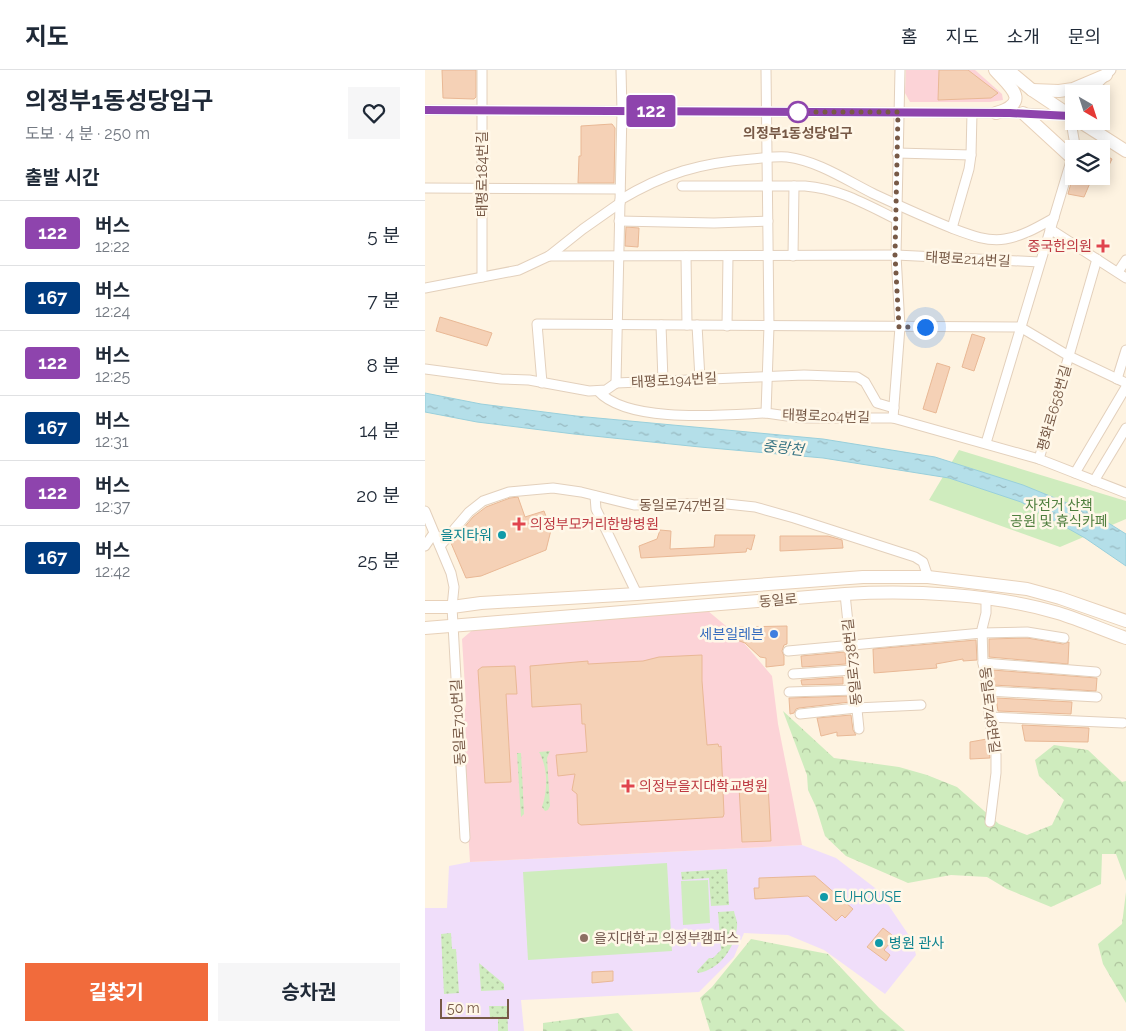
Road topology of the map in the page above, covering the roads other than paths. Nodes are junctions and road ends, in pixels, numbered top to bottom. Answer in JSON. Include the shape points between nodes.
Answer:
{"nodes":[{"id":1,"x":482,"y":70,"type":"edge"},
{"id":2,"x":621,"y":70,"type":"edge"},
{"id":3,"x":766,"y":70,"type":"edge"},
{"id":4,"x":900,"y":70,"type":"edge"},
{"id":5,"x":995,"y":70,"type":"edge"},
{"id":6,"x":1008,"y":70,"type":"edge"},
{"id":7,"x":1108,"y":72,"type":"edge"},
{"id":8,"x":1096,"y":85,"type":"edge"},
{"id":9,"x":1032,"y":90,"type":"junction"},
{"id":10,"x":425,"y":110,"type":"edge"},
{"id":11,"x":1065,"y":110,"type":"edge"},
{"id":12,"x":482,"y":111,"type":"junction"},
{"id":13,"x":621,"y":111,"type":"junction"},
{"id":14,"x":766,"y":112,"type":"junction"},
{"id":15,"x":898,"y":112,"type":"junction"},
{"id":16,"x":972,"y":113,"type":"junction"},
{"id":17,"x":997,"y":113,"type":"junction"},
{"id":18,"x":1023,"y":113,"type":"junction"},
{"id":19,"x":1065,"y":115,"type":"edge"},
{"id":20,"x":1095,"y":130,"type":"edge"},
{"id":21,"x":1065,"y":146,"type":"edge"},
{"id":22,"x":1126,"y":151,"type":"edge"},
{"id":23,"x":897,"y":153,"type":"junction"},
{"id":24,"x":971,"y":155,"type":"junction"},
{"id":25,"x":767,"y":158,"type":"junction"},
{"id":26,"x":1065,"y":178,"type":"edge"},
{"id":27,"x":682,"y":186,"type":"dead end"},
{"id":28,"x":767,"y":186,"type":"junction"},
{"id":29,"x":794,"y":186,"type":"junction"},
{"id":30,"x":425,"y":188,"type":"edge"},
{"id":31,"x":482,"y":188,"type":"junction"},
{"id":32,"x":620,"y":189,"type":"junction"},
{"id":33,"x":620,"y":201,"type":"junction"},
{"id":34,"x":897,"y":204,"type":"junction"},
{"id":35,"x":1053,"y":218,"type":"junction"},
{"id":36,"x":896,"y":219,"type":"junction"},
{"id":37,"x":619,"y":221,"type":"junction"},
{"id":38,"x":768,"y":221,"type":"junction"},
{"id":39,"x":952,"y":228,"type":"junction"},
{"id":40,"x":1050,"y":229,"type":"junction"},
{"id":41,"x":895,"y":255,"type":"junction"},
{"id":42,"x":549,"y":256,"type":"junction"},
{"id":43,"x":619,"y":256,"type":"junction"},
{"id":44,"x":685,"y":256,"type":"junction"},
{"id":45,"x":728,"y":256,"type":"junction"},
{"id":46,"x":767,"y":256,"type":"junction"},
{"id":47,"x":793,"y":256,"type":"junction"},
{"id":48,"x":1097,"y":259,"type":"junction"},
{"id":49,"x":1126,"y":260,"type":"edge"},
{"id":50,"x":1040,"y":262,"type":"junction"},
{"id":51,"x":1118,"y":272,"type":"junction"},
{"id":52,"x":482,"y":278,"type":"junction"},
{"id":53,"x":1126,"y":278,"type":"edge"},
{"id":54,"x":425,"y":288,"type":"edge"},
{"id":55,"x":617,"y":325,"type":"junction"},
{"id":56,"x":661,"y":325,"type":"junction"},
{"id":57,"x":687,"y":325,"type":"junction"},
{"id":58,"x":697,"y":325,"type":"junction"},
{"id":59,"x":727,"y":326,"type":"junction"},
{"id":60,"x":769,"y":326,"type":"junction"},
{"id":61,"x":899,"y":327,"type":"junction"},
{"id":62,"x":1020,"y":328,"type":"junction"},
{"id":63,"x":1126,"y":350,"type":"edge"},
{"id":64,"x":1069,"y":356,"type":"junction"},
{"id":65,"x":425,"y":369,"type":"edge"},
{"id":66,"x":768,"y":376,"type":"junction"},
{"id":67,"x":700,"y":379,"type":"junction"},
{"id":68,"x":1117,"y":379,"type":"junction"},
{"id":69,"x":663,"y":381,"type":"junction"},
{"id":70,"x":542,"y":382,"type":"junction"},
{"id":71,"x":616,"y":383,"type":"junction"},
{"id":72,"x":1126,"y":383,"type":"edge"},
{"id":73,"x":1126,"y":387,"type":"edge"},
{"id":74,"x":598,"y":391,"type":"junction"},
{"id":75,"x":894,"y":408,"type":"junction"},
{"id":76,"x":766,"y":413,"type":"junction"},
{"id":77,"x":893,"y":418,"type":"junction"},
{"id":78,"x":1126,"y":428,"type":"edge"},
{"id":79,"x":986,"y":443,"type":"junction"},
{"id":80,"x":1039,"y":459,"type":"junction"},
{"id":81,"x":1075,"y":473,"type":"junction"},
{"id":82,"x":1094,"y":481,"type":"junction"},
{"id":83,"x":1126,"y":493,"type":"edge"},
{"id":84,"x":595,"y":496,"type":"junction"},
{"id":85,"x":425,"y":511,"type":"edge"},
{"id":86,"x":435,"y":533,"type":"junction"},
{"id":87,"x":425,"y":546,"type":"edge"},
{"id":88,"x":440,"y":546,"type":"junction"},
{"id":89,"x":928,"y":577,"type":"junction"},
{"id":90,"x":637,"y":594,"type":"junction"},
{"id":91,"x":845,"y":594,"type":"junction"},
{"id":92,"x":986,"y":599,"type":"junction"},
{"id":93,"x":452,"y":606,"type":"junction"},
{"id":94,"x":425,"y":607,"type":"edge"},
{"id":95,"x":1126,"y":621,"type":"edge"},
{"id":96,"x":453,"y":626,"type":"junction"},
{"id":97,"x":425,"y":628,"type":"edge"},
{"id":98,"x":982,"y":632,"type":"junction"},
{"id":99,"x":1064,"y":638,"type":"dead end"},
{"id":100,"x":1126,"y":638,"type":"edge"},
{"id":101,"x":850,"y":645,"type":"junction"},
{"id":102,"x":787,"y":651,"type":"dead end"},
{"id":103,"x":983,"y":663,"type":"junction"},
{"id":104,"x":852,"y":670,"type":"junction"},
{"id":105,"x":1097,"y":672,"type":"dead end"},
{"id":106,"x":793,"y":674,"type":"dead end"},
{"id":107,"x":855,"y":690,"type":"junction"},
{"id":108,"x":989,"y":691,"type":"junction"},
{"id":109,"x":789,"y":692,"type":"dead end"},
{"id":110,"x":1097,"y":697,"type":"dead end"},
{"id":111,"x":921,"y":705,"type":"dead end"},
{"id":112,"x":857,"y":708,"type":"junction"},
{"id":113,"x":800,"y":714,"type":"dead end"},
{"id":114,"x":989,"y":717,"type":"junction"},
{"id":115,"x":1123,"y":723,"type":"dead end"},
{"id":116,"x":859,"y":729,"type":"dead end"},
{"id":117,"x":989,"y":822,"type":"dead end"},
{"id":118,"x":465,"y":838,"type":"dead end"}],
"edges":[{"from":1,"to":12,"type":"street","name":"태평로184번길"},
{"from":2,"to":13,"type":"street","name":"태평로194번길"},
{"from":3,"to":14,"type":"street","name":"태평로204번길"},
{"from":4,"to":15,"type":"street"},
{"from":5,"to":17,"type":"street","via":[[1012,86],[1016,96],[1011,108]]},
{"from":6,"to":9,"type":"street"},
{"from":7,"to":8,"type":"street"},
{"from":7,"to":9,"type":"street","via":[[1073,89]]},
{"from":9,"to":11,"type":"street"},
{"from":10,"to":12,"type":"street"},
{"from":12,"to":13,"type":"street"},
{"from":12,"to":31,"type":"street","name":"태평로184번길"},
{"from":13,"to":14,"type":"street"},
{"from":13,"to":32,"type":"street","name":"태평로194번길"},
{"from":14,"to":15,"type":"street"},
{"from":14,"to":25,"type":"street","name":"태평로204번길"},
{"from":15,"to":16,"type":"street"},
{"from":15,"to":23,"type":"street"},
{"from":16,"to":17,"type":"street"},
{"from":16,"to":24,"type":"street"},
{"from":17,"to":18,"type":"street"},
{"from":18,"to":19,"type":"street"},
{"from":18,"to":21,"type":"street"},
{"from":20,"to":22,"type":"street"},
{"from":23,"to":24,"type":"street"},
{"from":23,"to":34,"type":"street"},
{"from":24,"to":39,"type":"street"},
{"from":25,"to":28,"type":"street","name":"태평로204번길"},
{"from":25,"to":33,"type":"street","via":[[698,166],[639,188]]},
{"from":25,"to":34,"type":"street","name":"태평로214번길","via":[[805,161]]},
{"from":26,"to":35,"type":"street"},
{"from":27,"to":28,"type":"street"},
{"from":28,"to":29,"type":"street"},
{"from":28,"to":38,"type":"street","name":"태평로204번길"},
{"from":29,"to":36,"type":"street","via":[[839,192]]},
{"from":29,"to":47,"type":"street"},
{"from":30,"to":31,"type":"street"},
{"from":31,"to":32,"type":"street"},
{"from":31,"to":52,"type":"street","name":"태평로184번길"},
{"from":32,"to":33,"type":"street","name":"태평로194번길"},
{"from":33,"to":37,"type":"street","name":"태평로194번길"},
{"from":33,"to":42,"type":"street"},
{"from":34,"to":36,"type":"street"},
{"from":34,"to":39,"type":"street","name":"태평로214번길"},
{"from":35,"to":39,"type":"street","name":"태평로214번길","via":[[1025,234],[1004,239],[970,235]]},
{"from":35,"to":40,"type":"street"},
{"from":36,"to":41,"type":"street"},
{"from":37,"to":38,"type":"street"},
{"from":37,"to":43,"type":"street","name":"태평로194번길"},
{"from":38,"to":46,"type":"street","name":"태평로204번길"},
{"from":40,"to":48,"type":"street"},
{"from":40,"to":50,"type":"street"},
{"from":41,"to":47,"type":"street"},
{"from":41,"to":50,"type":"street","name":"태평로214번길"},
{"from":41,"to":61,"type":"street"},
{"from":42,"to":43,"type":"street"},
{"from":42,"to":52,"type":"street","via":[[519,270]]},
{"from":43,"to":44,"type":"street"},
{"from":43,"to":55,"type":"street","name":"태평로194번길"},
{"from":44,"to":45,"type":"street"},
{"from":44,"to":57,"type":"street"},
{"from":45,"to":46,"type":"street"},
{"from":45,"to":59,"type":"street"},
{"from":46,"to":47,"type":"street"},
{"from":46,"to":60,"type":"street","name":"태평로204번길"},
{"from":48,"to":51,"type":"street"},
{"from":48,"to":64,"type":"street","name":"평화로658번길"},
{"from":49,"to":51,"type":"street"},
{"from":50,"to":62,"type":"street"},
{"from":51,"to":53,"type":"street"},
{"from":52,"to":54,"type":"street"},
{"from":55,"to":56,"type":"street"},
{"from":55,"to":70,"type":"street","via":[[537,324]]},
{"from":55,"to":71,"type":"street","name":"태평로194번길"},
{"from":56,"to":57,"type":"street"},
{"from":56,"to":69,"type":"street"},
{"from":57,"to":58,"type":"street"},
{"from":58,"to":59,"type":"street"},
{"from":58,"to":67,"type":"street"},
{"from":59,"to":60,"type":"street"},
{"from":60,"to":61,"type":"street"},
{"from":60,"to":66,"type":"street","name":"태평로204번길"},
{"from":61,"to":62,"type":"street"},
{"from":61,"to":75,"type":"street"},
{"from":62,"to":64,"type":"street","name":"평화로658번길"},
{"from":62,"to":79,"type":"street"},
{"from":63,"to":68,"type":"street"},
{"from":64,"to":68,"type":"street","name":"평화로658번길"},
{"from":64,"to":80,"type":"street","name":"평화로658번길"},
{"from":65,"to":70,"type":"street"},
{"from":66,"to":67,"type":"street","name":"태평로194번길"},
{"from":66,"to":75,"type":"street","name":"태평로204번길","via":[[857,377],[865,382],[877,402]]},
{"from":66,"to":76,"type":"street","name":"태평로204번길"},
{"from":67,"to":69,"type":"street","name":"태평로194번길"},
{"from":68,"to":72,"type":"street","name":"평화로658번길"},
{"from":69,"to":71,"type":"street","name":"태평로194번길"},
{"from":70,"to":74,"type":"street"},
{"from":71,"to":74,"type":"street"},
{"from":73,"to":81,"type":"street"},
{"from":74,"to":76,"type":"street","via":[[614,404],[663,415]]},
{"from":75,"to":77,"type":"street"},
{"from":76,"to":77,"type":"street","name":"태평로204번길","via":[[801,418]]},
{"from":77,"to":79,"type":"street","name":"태평로204번길"},
{"from":78,"to":82,"type":"street"},
{"from":79,"to":80,"type":"street","name":"태평로204번길"},
{"from":80,"to":81,"type":"street","name":"태평로204번길"},
{"from":81,"to":82,"type":"street","name":"태평로204번길"},
{"from":82,"to":83,"type":"street","name":"태평로204번길"},
{"from":84,"to":88,"type":"street","name":"동일로747번길","via":[[553,488],[500,494],[469,512]]},
{"from":84,"to":89,"type":"street","name":"동일로747번길","via":[[634,506],[717,503],[755,507],[915,558],[923,562]]},
{"from":84,"to":90,"type":"street","via":[[596,509]]},
{"from":85,"to":86,"type":"street","name":"동일로710번길"},
{"from":86,"to":87,"type":"street"},
{"from":86,"to":88,"type":"street","name":"동일로710번길"},
{"from":88,"to":93,"type":"street","name":"동일로710번길","via":[[454,587]]},
{"from":89,"to":90,"type":"street","name":"동일로","via":[[863,577]]},
{"from":89,"to":95,"type":"street","name":"동일로","via":[[1027,589]]},
{"from":90,"to":93,"type":"street","name":"동일로"},
{"from":91,"to":92,"type":"street","name":"동일로","via":[[935,594]]},
{"from":91,"to":96,"type":"street","name":"동일로"},
{"from":91,"to":101,"type":"street","name":"동일로738번길"},
{"from":92,"to":98,"type":"street","name":"동일로748번길"},
{"from":92,"to":100,"type":"street","name":"동일로","via":[[1058,613]]},
{"from":93,"to":94,"type":"street","name":"동일로"},
{"from":93,"to":96,"type":"street","name":"동일로710번길"},
{"from":96,"to":97,"type":"street","name":"동일로"},
{"from":96,"to":118,"type":"street","name":"동일로710번길"},
{"from":98,"to":99,"type":"street","via":[[1027,632]]},
{"from":98,"to":101,"type":"street"},
{"from":98,"to":103,"type":"street","name":"동일로748번길"},
{"from":101,"to":102,"type":"street"},
{"from":101,"to":104,"type":"street","name":"동일로738번길"},
{"from":103,"to":105,"type":"street"},
{"from":103,"to":108,"type":"street","name":"동일로748번길"},
{"from":104,"to":106,"type":"street"},
{"from":104,"to":107,"type":"street","name":"동일로738번길"},
{"from":107,"to":109,"type":"street"},
{"from":107,"to":112,"type":"street","name":"동일로738번길"},
{"from":108,"to":110,"type":"street"},
{"from":108,"to":114,"type":"street","name":"동일로748번길"},
{"from":111,"to":112,"type":"street"},
{"from":112,"to":113,"type":"street"},
{"from":112,"to":116,"type":"street","name":"동일로738번길"},
{"from":114,"to":115,"type":"street"},
{"from":114,"to":117,"type":"street","name":"동일로748번길","via":[[996,756]]}]}
